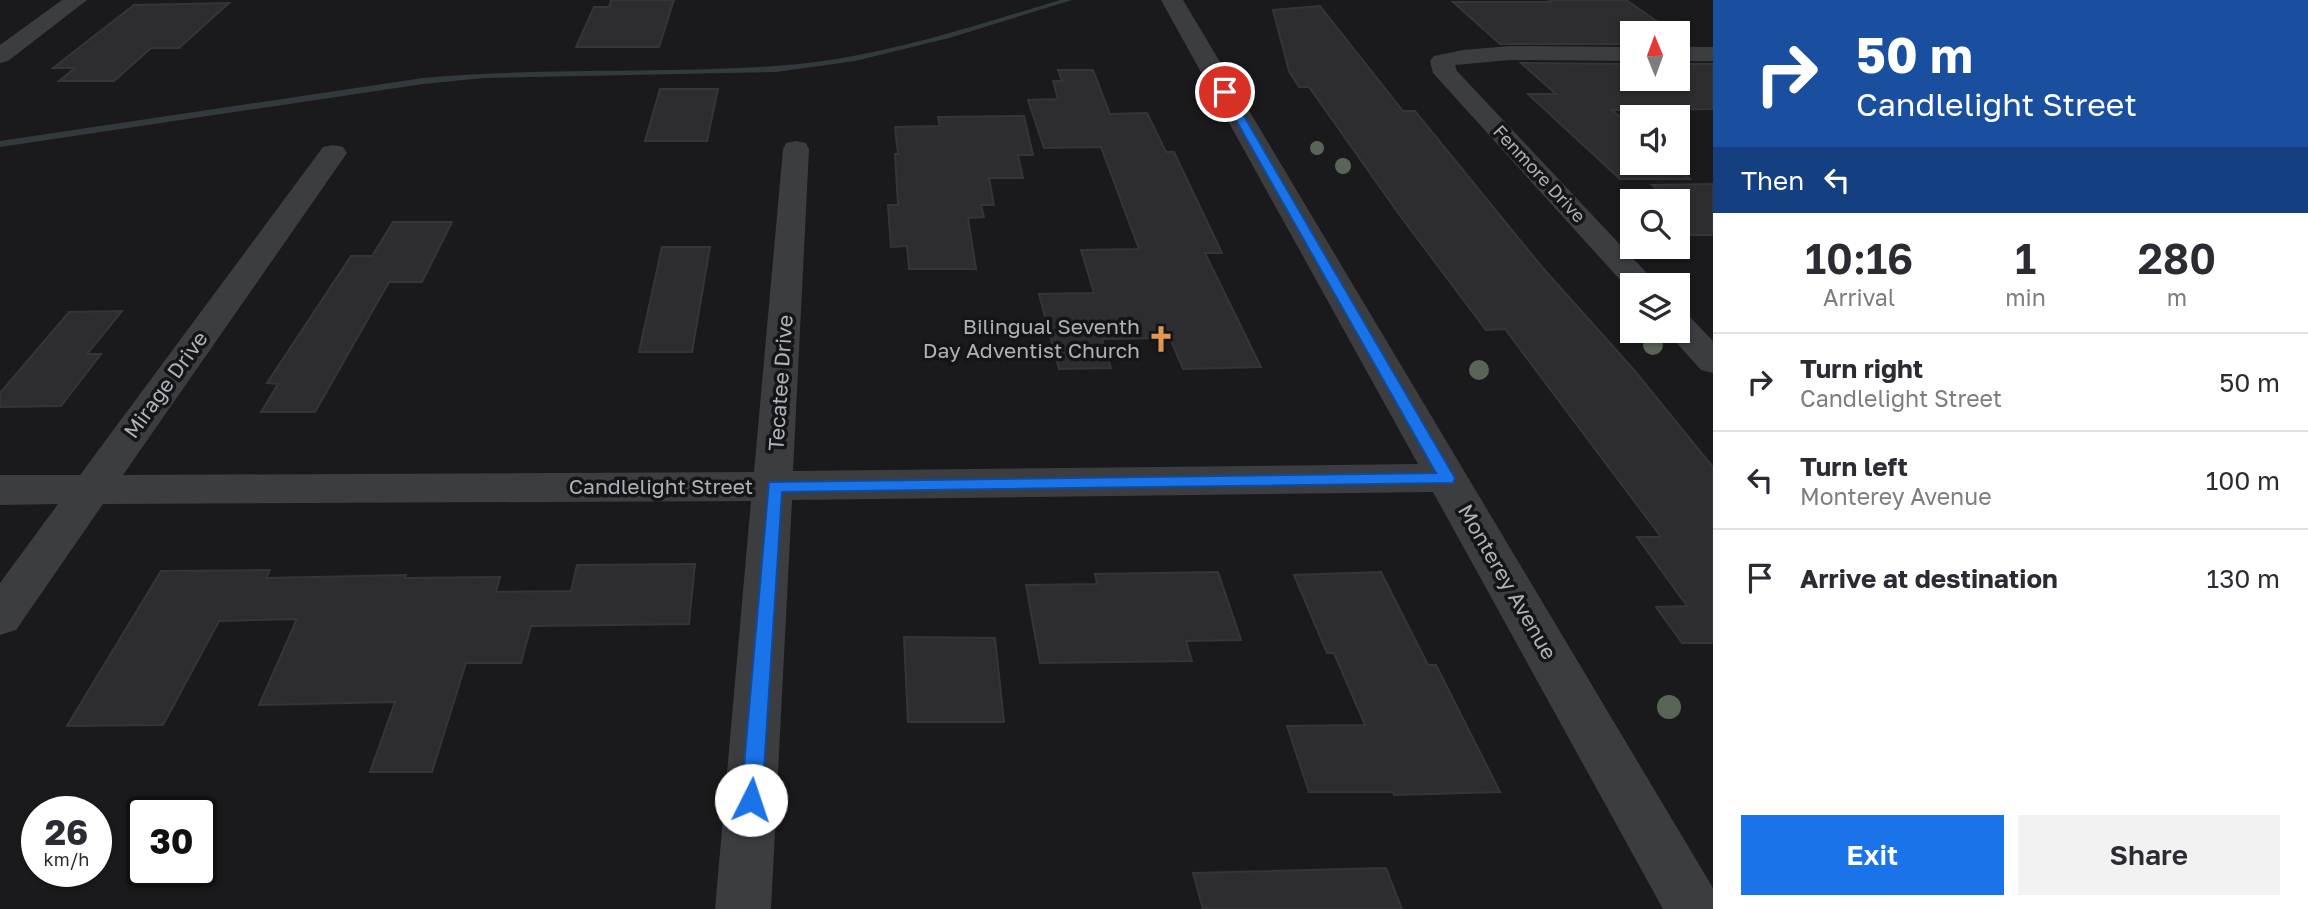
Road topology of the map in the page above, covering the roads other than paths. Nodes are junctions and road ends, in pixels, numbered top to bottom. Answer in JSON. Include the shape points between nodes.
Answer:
{"nodes":[{"id":1,"x":76,"y":0,"type":"edge"},
{"id":2,"x":1172,"y":0,"type":"edge"},
{"id":3,"x":1620,"y":54,"type":"edge"},
{"id":4,"x":1690,"y":54,"type":"edge"},
{"id":5,"x":1713,"y":54,"type":"edge"},
{"id":6,"x":0,"y":56,"type":"edge"},
{"id":7,"x":796,"y":149,"type":"dead end"},
{"id":8,"x":333,"y":153,"type":"dead end"},
{"id":9,"x":1631,"y":273,"type":"edge"},
{"id":10,"x":1690,"y":337,"type":"edge"},
{"id":11,"x":1713,"y":362,"type":"edge"},
{"id":12,"x":1447,"y":478,"type":"junction"},
{"id":13,"x":774,"y":486,"type":"junction"},
{"id":14,"x":91,"y":489,"type":"junction"},
{"id":15,"x":0,"y":490,"type":"edge"},
{"id":16,"x":0,"y":617,"type":"edge"},
{"id":17,"x":743,"y":909,"type":"edge"},
{"id":18,"x":1694,"y":909,"type":"edge"}],
"edges":[{"from":1,"to":6,"type":"street"},
{"from":2,"to":12,"type":"street","name":"Monterey Avenue"},
{"from":3,"to":9,"type":"street","name":"Fenmore Drive","via":[[1462,55],[1442,61],[1445,73]]},
{"from":4,"to":5,"type":"street"},
{"from":7,"to":13,"type":"street","name":"Tecatee Drive"},
{"from":8,"to":14,"type":"street","name":"Mirage Drive"},
{"from":10,"to":11,"type":"street"},
{"from":12,"to":13,"type":"street","name":"Candlelight Street"},
{"from":12,"to":18,"type":"street","name":"Monterey Avenue"},
{"from":13,"to":14,"type":"street","name":"Candlelight Street"},
{"from":13,"to":17,"type":"street","name":"Tecatee Drive"},
{"from":14,"to":15,"type":"street","name":"Candlelight Street"},
{"from":14,"to":16,"type":"street","name":"Mirage Drive"}]}
